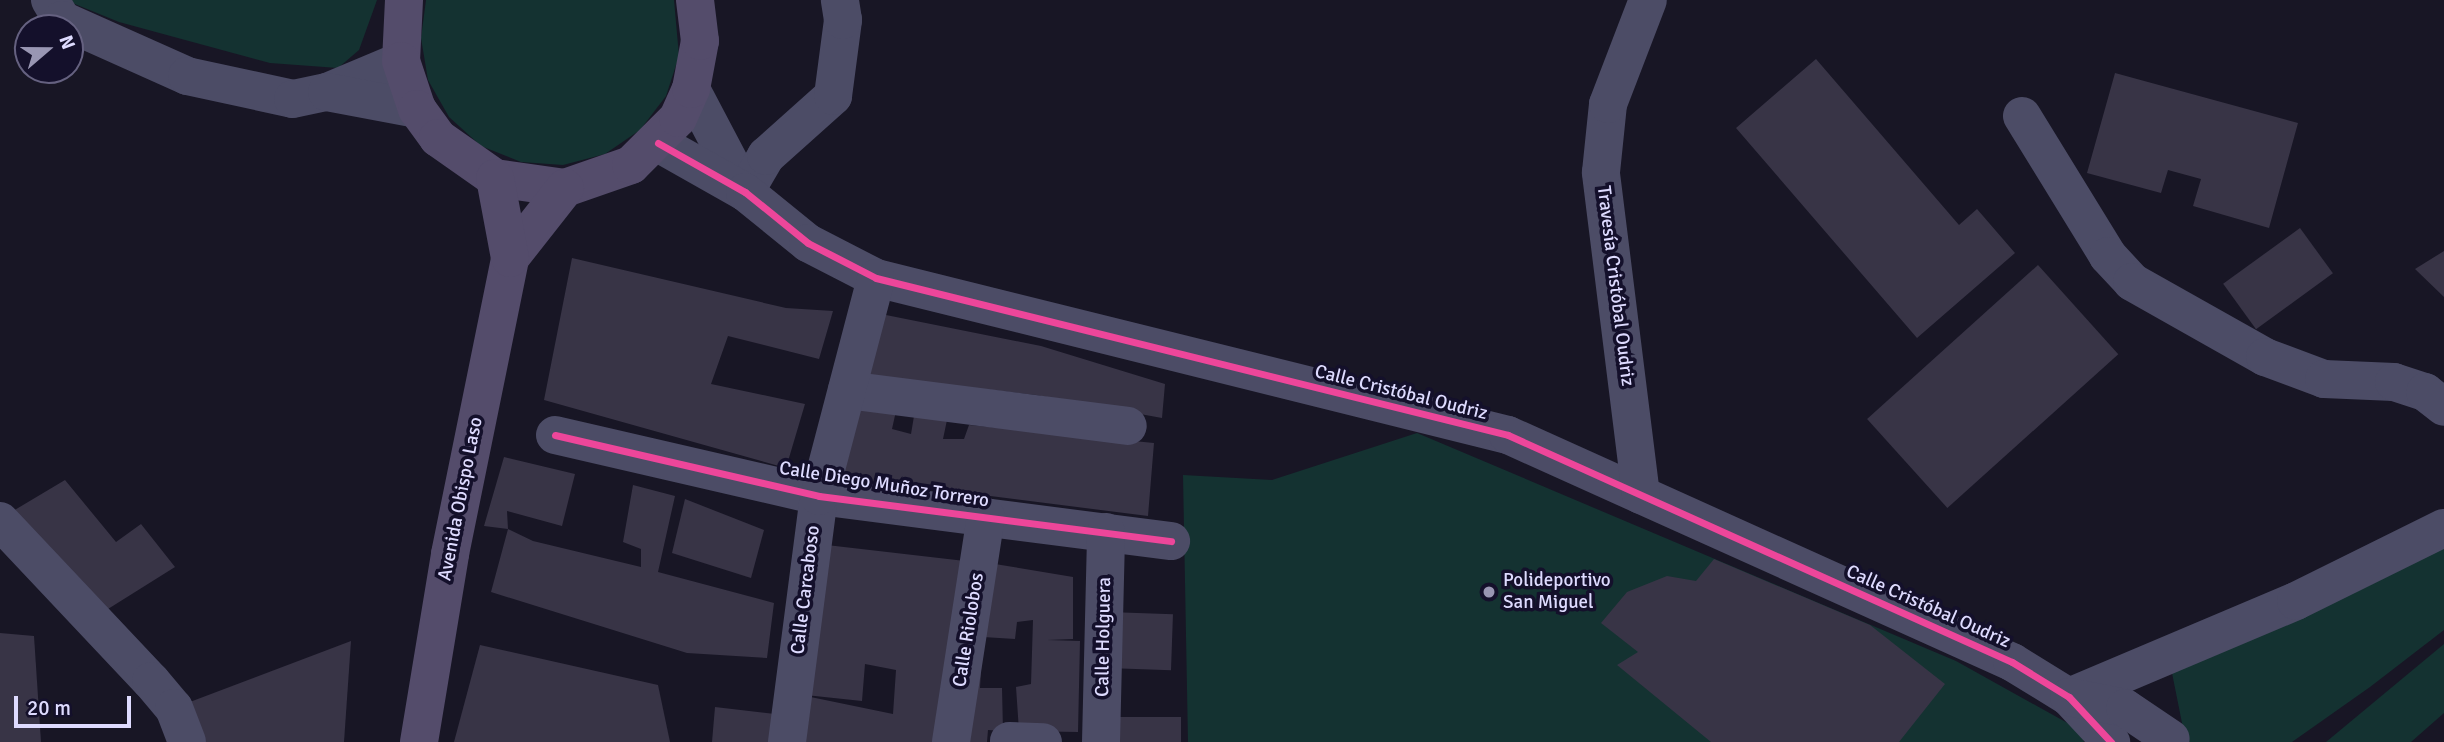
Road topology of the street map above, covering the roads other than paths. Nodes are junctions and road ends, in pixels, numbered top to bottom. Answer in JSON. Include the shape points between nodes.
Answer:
{"nodes":[{"id":1,"x":50,"y":0,"type":"edge"},
{"id":2,"x":404,"y":0,"type":"edge"},
{"id":3,"x":695,"y":0,"type":"edge"},
{"id":4,"x":840,"y":0,"type":"edge"},
{"id":5,"x":1648,"y":0,"type":"edge"},
{"id":6,"x":401,"y":61,"type":"junction"},
{"id":7,"x":691,"y":89,"type":"junction"},
{"id":8,"x":327,"y":92,"type":"junction"},
{"id":9,"x":417,"y":109,"type":"junction"},
{"id":10,"x":2022,"y":116,"type":"dead end"},
{"id":11,"x":658,"y":143,"type":"junction"},
{"id":12,"x":495,"y":178,"type":"junction"},
{"id":13,"x":565,"y":188,"type":"junction"},
{"id":14,"x":745,"y":192,"type":"junction"},
{"id":15,"x":510,"y":258,"type":"junction"},
{"id":16,"x":876,"y":278,"type":"junction"},
{"id":17,"x":847,"y":390,"type":"junction"},
{"id":18,"x":2444,"y":407,"type":"edge"},
{"id":19,"x":1128,"y":426,"type":"dead end"},
{"id":20,"x":555,"y":435,"type":"dead end"},
{"id":21,"x":1641,"y":495,"type":"junction"},
{"id":22,"x":819,"y":496,"type":"junction"},
{"id":23,"x":986,"y":517,"type":"junction"},
{"id":24,"x":0,"y":520,"type":"edge"},
{"id":25,"x":2444,"y":528,"type":"edge"},
{"id":26,"x":1106,"y":532,"type":"junction"},
{"id":27,"x":1171,"y":541,"type":"dead end"},
{"id":28,"x":2069,"y":697,"type":"junction"},
{"id":29,"x":2171,"y":739,"type":"dead end"},
{"id":30,"x":1009,"y":741,"type":"edge"},
{"id":31,"x":187,"y":742,"type":"edge"},
{"id":32,"x":419,"y":742,"type":"edge"},
{"id":33,"x":787,"y":742,"type":"edge"},
{"id":34,"x":951,"y":742,"type":"edge"},
{"id":35,"x":1043,"y":742,"type":"edge"},
{"id":36,"x":1101,"y":742,"type":"edge"},
{"id":37,"x":2111,"y":742,"type":"edge"}],
"edges":[{"from":1,"to":8,"type":"street","via":[[62,20],[187,76],[293,99]]},
{"from":2,"to":6,"type":"main road"},
{"from":3,"to":7,"type":"main road","via":[[700,41]]},
{"from":4,"to":14,"type":"street","via":[[843,20],[833,96],[766,156]]},
{"from":5,"to":21,"type":"street","name":"Travesía Cristóbal Oudriz","via":[[1608,104],[1601,172]]},
{"from":6,"to":8,"type":"street"},
{"from":6,"to":9,"type":"main road"},
{"from":7,"to":11,"type":"main road"},
{"from":7,"to":14,"type":"street","name":"Calle Cristóbal Oudriz"},
{"from":8,"to":9,"type":"street"},
{"from":9,"to":12,"type":"main road","via":[[455,154]]},
{"from":10,"to":18,"type":"street","via":[[2108,256],[2132,282],[2265,357],[2324,379],[2394,382],[2425,392]]},
{"from":11,"to":13,"type":"main road","via":[[631,165]]},
{"from":11,"to":14,"type":"street","name":"Calle Cristóbal Oudriz"},
{"from":12,"to":13,"type":"main road"},
{"from":12,"to":15,"type":"main road","name":"Avenida Obispo Laso"},
{"from":13,"to":15,"type":"main road","name":"Avenida Obispo Laso"},
{"from":14,"to":16,"type":"street","name":"Calle Cristóbal Oudriz","via":[[808,243]]},
{"from":15,"to":32,"type":"main road","name":"Avenida Obispo Laso","via":[[450,554]]},
{"from":16,"to":17,"type":"street","name":"Calle Carcaboso"},
{"from":16,"to":21,"type":"street","name":"Calle Cristóbal Oudriz","via":[[1508,435]]},
{"from":17,"to":19,"type":"street"},
{"from":17,"to":22,"type":"street","name":"Calle Carcaboso"},
{"from":20,"to":22,"type":"street","name":"Calle Diego Muñoz Torrero"},
{"from":21,"to":28,"type":"street","name":"Calle Cristóbal Oudriz","via":[[2012,662]]},
{"from":22,"to":23,"type":"street","name":"Calle Diego Muñoz Torrero"},
{"from":22,"to":33,"type":"street","name":"Calle Carcaboso"},
{"from":23,"to":26,"type":"street","name":"Calle Diego Muñoz Torrero"},
{"from":23,"to":34,"type":"street","name":"Calle Riolobos"},
{"from":24,"to":31,"type":"street","via":[[152,681],[174,708]]},
{"from":25,"to":28,"type":"street","via":[[2296,601]]},
{"from":26,"to":27,"type":"street","name":"Calle Diego Muñoz Torrero"},
{"from":26,"to":36,"type":"street","name":"Calle Holguera"},
{"from":28,"to":29,"type":"street","name":"Calle Cristóbal Oudriz","via":[[2125,708]]},
{"from":28,"to":37,"type":"street","name":"Calle Cristóbal Oudriz"},
{"from":30,"to":35,"type":"street"}]}
